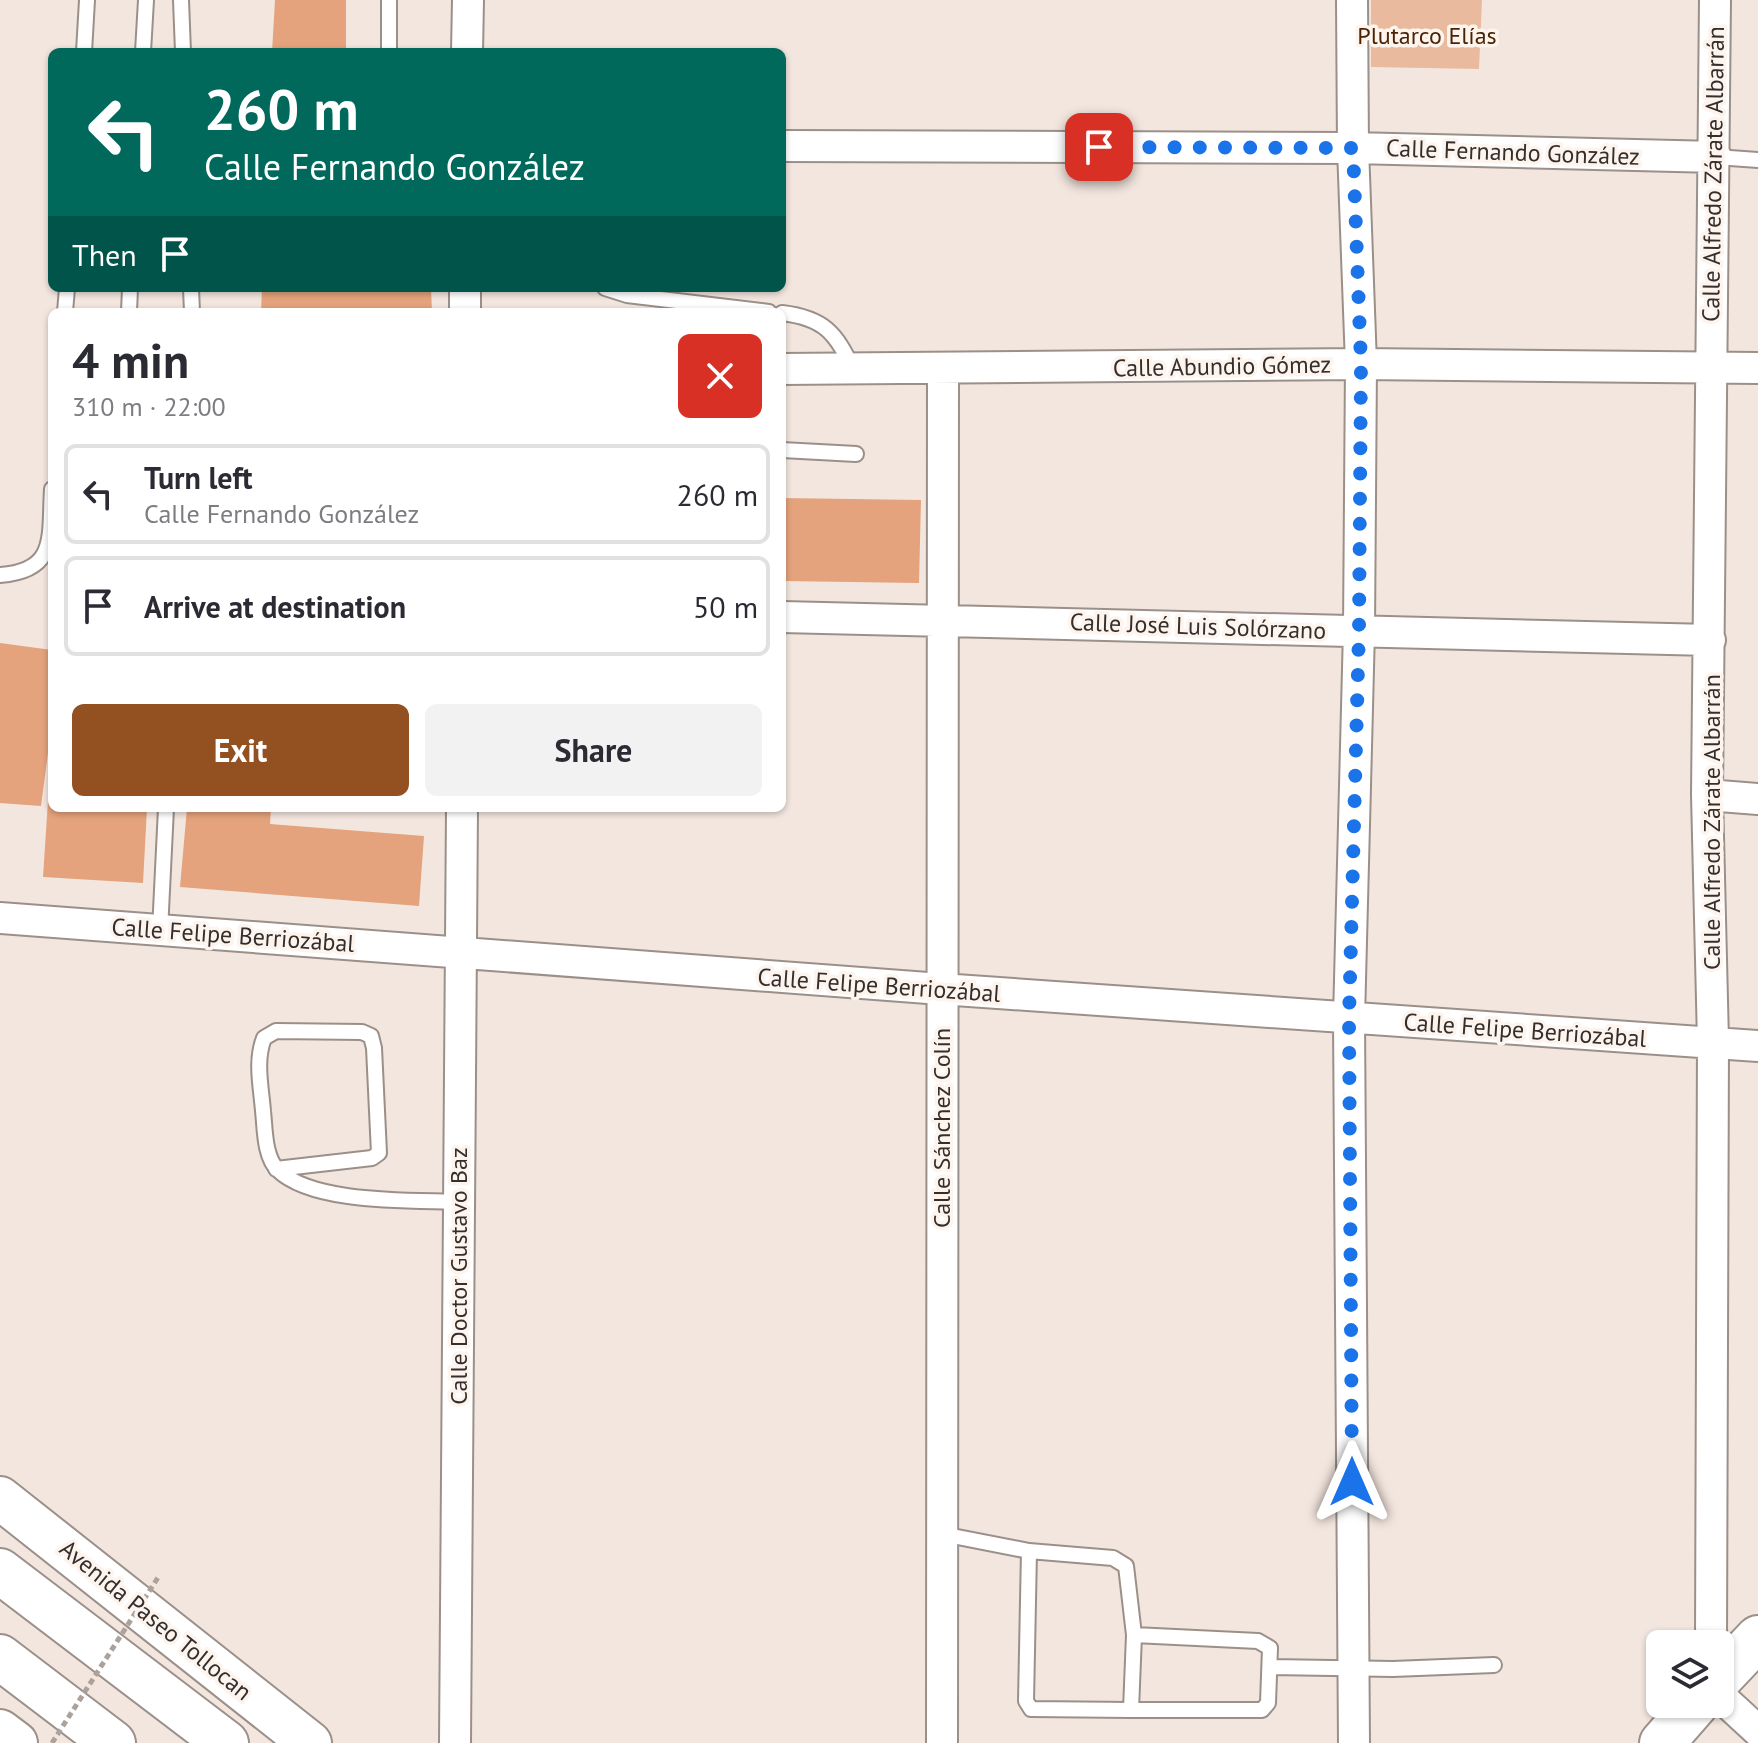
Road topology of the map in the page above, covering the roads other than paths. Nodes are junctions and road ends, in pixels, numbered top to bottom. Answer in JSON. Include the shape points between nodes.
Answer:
{"nodes":[{"id":1,"x":87,"y":0,"type":"edge"},
{"id":2,"x":146,"y":0,"type":"edge"},
{"id":3,"x":181,"y":0,"type":"edge"},
{"id":4,"x":389,"y":0,"type":"edge"},
{"id":5,"x":468,"y":0,"type":"edge"},
{"id":6,"x":1352,"y":0,"type":"edge"},
{"id":7,"x":1715,"y":0,"type":"edge"},
{"id":8,"x":84,"y":48,"type":"edge"},
{"id":9,"x":143,"y":48,"type":"edge"},
{"id":10,"x":183,"y":48,"type":"edge"},
{"id":11,"x":389,"y":48,"type":"edge"},
{"id":12,"x":467,"y":48,"type":"edge"},
{"id":13,"x":786,"y":146,"type":"edge"},
{"id":14,"x":1353,"y":148,"type":"junction"},
{"id":15,"x":1716,"y":157,"type":"junction"},
{"id":16,"x":1758,"y":160,"type":"edge"},
{"id":17,"x":618,"y":292,"type":"edge"},
{"id":18,"x":736,"y":308,"type":"edge"},
{"id":19,"x":786,"y":314,"type":"edge"},
{"id":20,"x":1361,"y":364,"type":"junction"},
{"id":21,"x":1710,"y":368,"type":"junction"},
{"id":22,"x":1758,"y":368,"type":"edge"},
{"id":23,"x":786,"y":369,"type":"edge"},
{"id":24,"x":853,"y":369,"type":"junction"},
{"id":25,"x":943,"y":370,"type":"junction"},
{"id":26,"x":786,"y":450,"type":"edge"},
{"id":27,"x":856,"y":454,"type":"dead end"},
{"id":28,"x":48,"y":545,"type":"edge"},
{"id":29,"x":0,"y":575,"type":"edge"},
{"id":30,"x":786,"y":617,"type":"edge"},
{"id":31,"x":943,"y":619,"type":"junction"},
{"id":32,"x":1359,"y":630,"type":"junction"},
{"id":33,"x":1710,"y":640,"type":"junction"},
{"id":34,"x":1707,"y":795,"type":"junction"},
{"id":35,"x":1758,"y":799,"type":"edge"},
{"id":36,"x":166,"y":812,"type":"edge"},
{"id":37,"x":462,"y":812,"type":"edge"},
{"id":38,"x":0,"y":918,"type":"edge"},
{"id":39,"x":160,"y":931,"type":"junction"},
{"id":40,"x":461,"y":953,"type":"junction"},
{"id":41,"x":941,"y":989,"type":"junction"},
{"id":42,"x":1349,"y":1019,"type":"junction"},
{"id":43,"x":1713,"y":1041,"type":"junction"},
{"id":44,"x":1758,"y":1046,"type":"edge"},
{"id":45,"x":276,"y":1169,"type":"junction"},
{"id":46,"x":459,"y":1202,"type":"junction"},
{"id":47,"x":0,"y":1498,"type":"edge"},
{"id":48,"x":942,"y":1534,"type":"junction"},
{"id":49,"x":1029,"y":1551,"type":"junction"},
{"id":50,"x":0,"y":1571,"type":"edge"},
{"id":51,"x":1711,"y":1630,"type":"edge"},
{"id":52,"x":1134,"y":1635,"type":"junction"},
{"id":53,"x":1758,"y":1638,"type":"edge"},
{"id":54,"x":0,"y":1657,"type":"edge"},
{"id":55,"x":1734,"y":1663,"type":"edge"},
{"id":56,"x":1494,"y":1665,"type":"dead end"},
{"id":57,"x":1271,"y":1667,"type":"junction"},
{"id":58,"x":1353,"y":1667,"type":"junction"},
{"id":59,"x":1734,"y":1709,"type":"edge"},
{"id":60,"x":1131,"y":1710,"type":"junction"},
{"id":61,"x":1684,"y":1718,"type":"edge"},
{"id":62,"x":0,"y":1731,"type":"edge"},
{"id":63,"x":1758,"y":1731,"type":"edge"},
{"id":64,"x":16,"y":1743,"type":"edge"},
{"id":65,"x":113,"y":1743,"type":"edge"},
{"id":66,"x":226,"y":1743,"type":"edge"},
{"id":67,"x":310,"y":1743,"type":"edge"},
{"id":68,"x":455,"y":1743,"type":"edge"},
{"id":69,"x":942,"y":1743,"type":"edge"},
{"id":70,"x":1354,"y":1743,"type":"edge"},
{"id":71,"x":1662,"y":1743,"type":"edge"}],
"edges":[{"from":1,"to":8,"type":"lane"},
{"from":2,"to":9,"type":"lane"},
{"from":3,"to":10,"type":"lane"},
{"from":4,"to":11,"type":"lane"},
{"from":5,"to":12,"type":"street"},
{"from":6,"to":14,"type":"street"},
{"from":7,"to":15,"type":"street","name":"Calle Alfredo Zárate Albarrán"},
{"from":13,"to":14,"type":"street","name":"Calle Fernando González"},
{"from":14,"to":15,"type":"street","name":"Calle Fernando González"},
{"from":14,"to":20,"type":"street"},
{"from":15,"to":16,"type":"lane"},
{"from":15,"to":21,"type":"street","name":"Calle Alfredo Zárate Albarrán"},
{"from":17,"to":18,"type":"lane"},
{"from":19,"to":24,"type":"lane","via":[[821,323],[839,338]]},
{"from":20,"to":21,"type":"street","name":"Calle Abundio Gómez"},
{"from":20,"to":25,"type":"street","name":"Calle Abundio Gómez"},
{"from":20,"to":32,"type":"street"},
{"from":21,"to":22,"type":"street","name":"Calle Abundio Gómez"},
{"from":21,"to":33,"type":"street","name":"Calle Alfredo Zárate Albarrán"},
{"from":23,"to":24,"type":"street","name":"Calle Abundio Gómez"},
{"from":24,"to":25,"type":"street","name":"Calle Abundio Gómez"},
{"from":25,"to":31,"type":"street","name":"Calle Sánchez Colín"},
{"from":26,"to":27,"type":"lane"},
{"from":28,"to":29,"type":"lane","via":[[43,559],[24,573]]},
{"from":30,"to":31,"type":"street","name":"Calle José Luis Solórzano"},
{"from":31,"to":32,"type":"street","name":"Calle José Luis Solórzano"},
{"from":31,"to":41,"type":"street","name":"Calle Sánchez Colín"},
{"from":32,"to":33,"type":"street","name":"Calle José Luis Solórzano"},
{"from":32,"to":42,"type":"street"},
{"from":33,"to":34,"type":"street","name":"Calle Alfredo Zárate Albarrán"},
{"from":34,"to":35,"type":"street"},
{"from":34,"to":43,"type":"street","name":"Calle Alfredo Zárate Albarrán"},
{"from":36,"to":39,"type":"lane"},
{"from":37,"to":40,"type":"street","name":"Calle Doctor Gustavo Baz"},
{"from":38,"to":39,"type":"street","name":"Calle Felipe Berriozábal"},
{"from":39,"to":40,"type":"street","name":"Calle Felipe Berriozábal"},
{"from":40,"to":41,"type":"street","name":"Calle Felipe Berriozábal"},
{"from":40,"to":46,"type":"street","name":"Calle Doctor Gustavo Baz"},
{"from":41,"to":42,"type":"street","name":"Calle Felipe Berriozábal"},
{"from":41,"to":48,"type":"street","name":"Calle Sánchez Colín"},
{"from":42,"to":43,"type":"street","name":"Calle Felipe Berriozábal"},
{"from":42,"to":58,"type":"street"},
{"from":43,"to":44,"type":"street","name":"Calle Felipe Berriozábal"},
{"from":43,"to":51,"type":"street","name":"Calle Alfredo Zárate Albarrán"},
{"from":45,"to":45,"type":"lane","via":[[379,1153],[371,1036],[276,1031],[264,1038],[258,1054],[266,1143]]},
{"from":45,"to":46,"type":"lane","via":[[326,1192]]},
{"from":46,"to":68,"type":"street","name":"Calle Doctor Gustavo Baz"},
{"from":47,"to":67,"type":"main road","name":"Avenida Paseo Tollocan"},
{"from":48,"to":49,"type":"lane"},
{"from":48,"to":69,"type":"street","name":"Calle Sánchez Colín"},
{"from":49,"to":52,"type":"lane","via":[[1113,1558],[1126,1566]]},
{"from":49,"to":60,"type":"lane","via":[[1026,1701],[1031,1709]]},
{"from":50,"to":66,"type":"highway"},
{"from":52,"to":57,"type":"lane","via":[[1265,1642]]},
{"from":52,"to":60,"type":"lane"},
{"from":53,"to":55,"type":"highway"},
{"from":54,"to":65,"type":"highway"},
{"from":56,"to":58,"type":"lane"},
{"from":57,"to":58,"type":"lane"},
{"from":57,"to":60,"type":"lane","via":[[1268,1703],[1262,1710]]},
{"from":58,"to":70,"type":"street"},
{"from":59,"to":63,"type":"street"},
{"from":61,"to":71,"type":"highway"},
{"from":62,"to":64,"type":"main road"}]}
